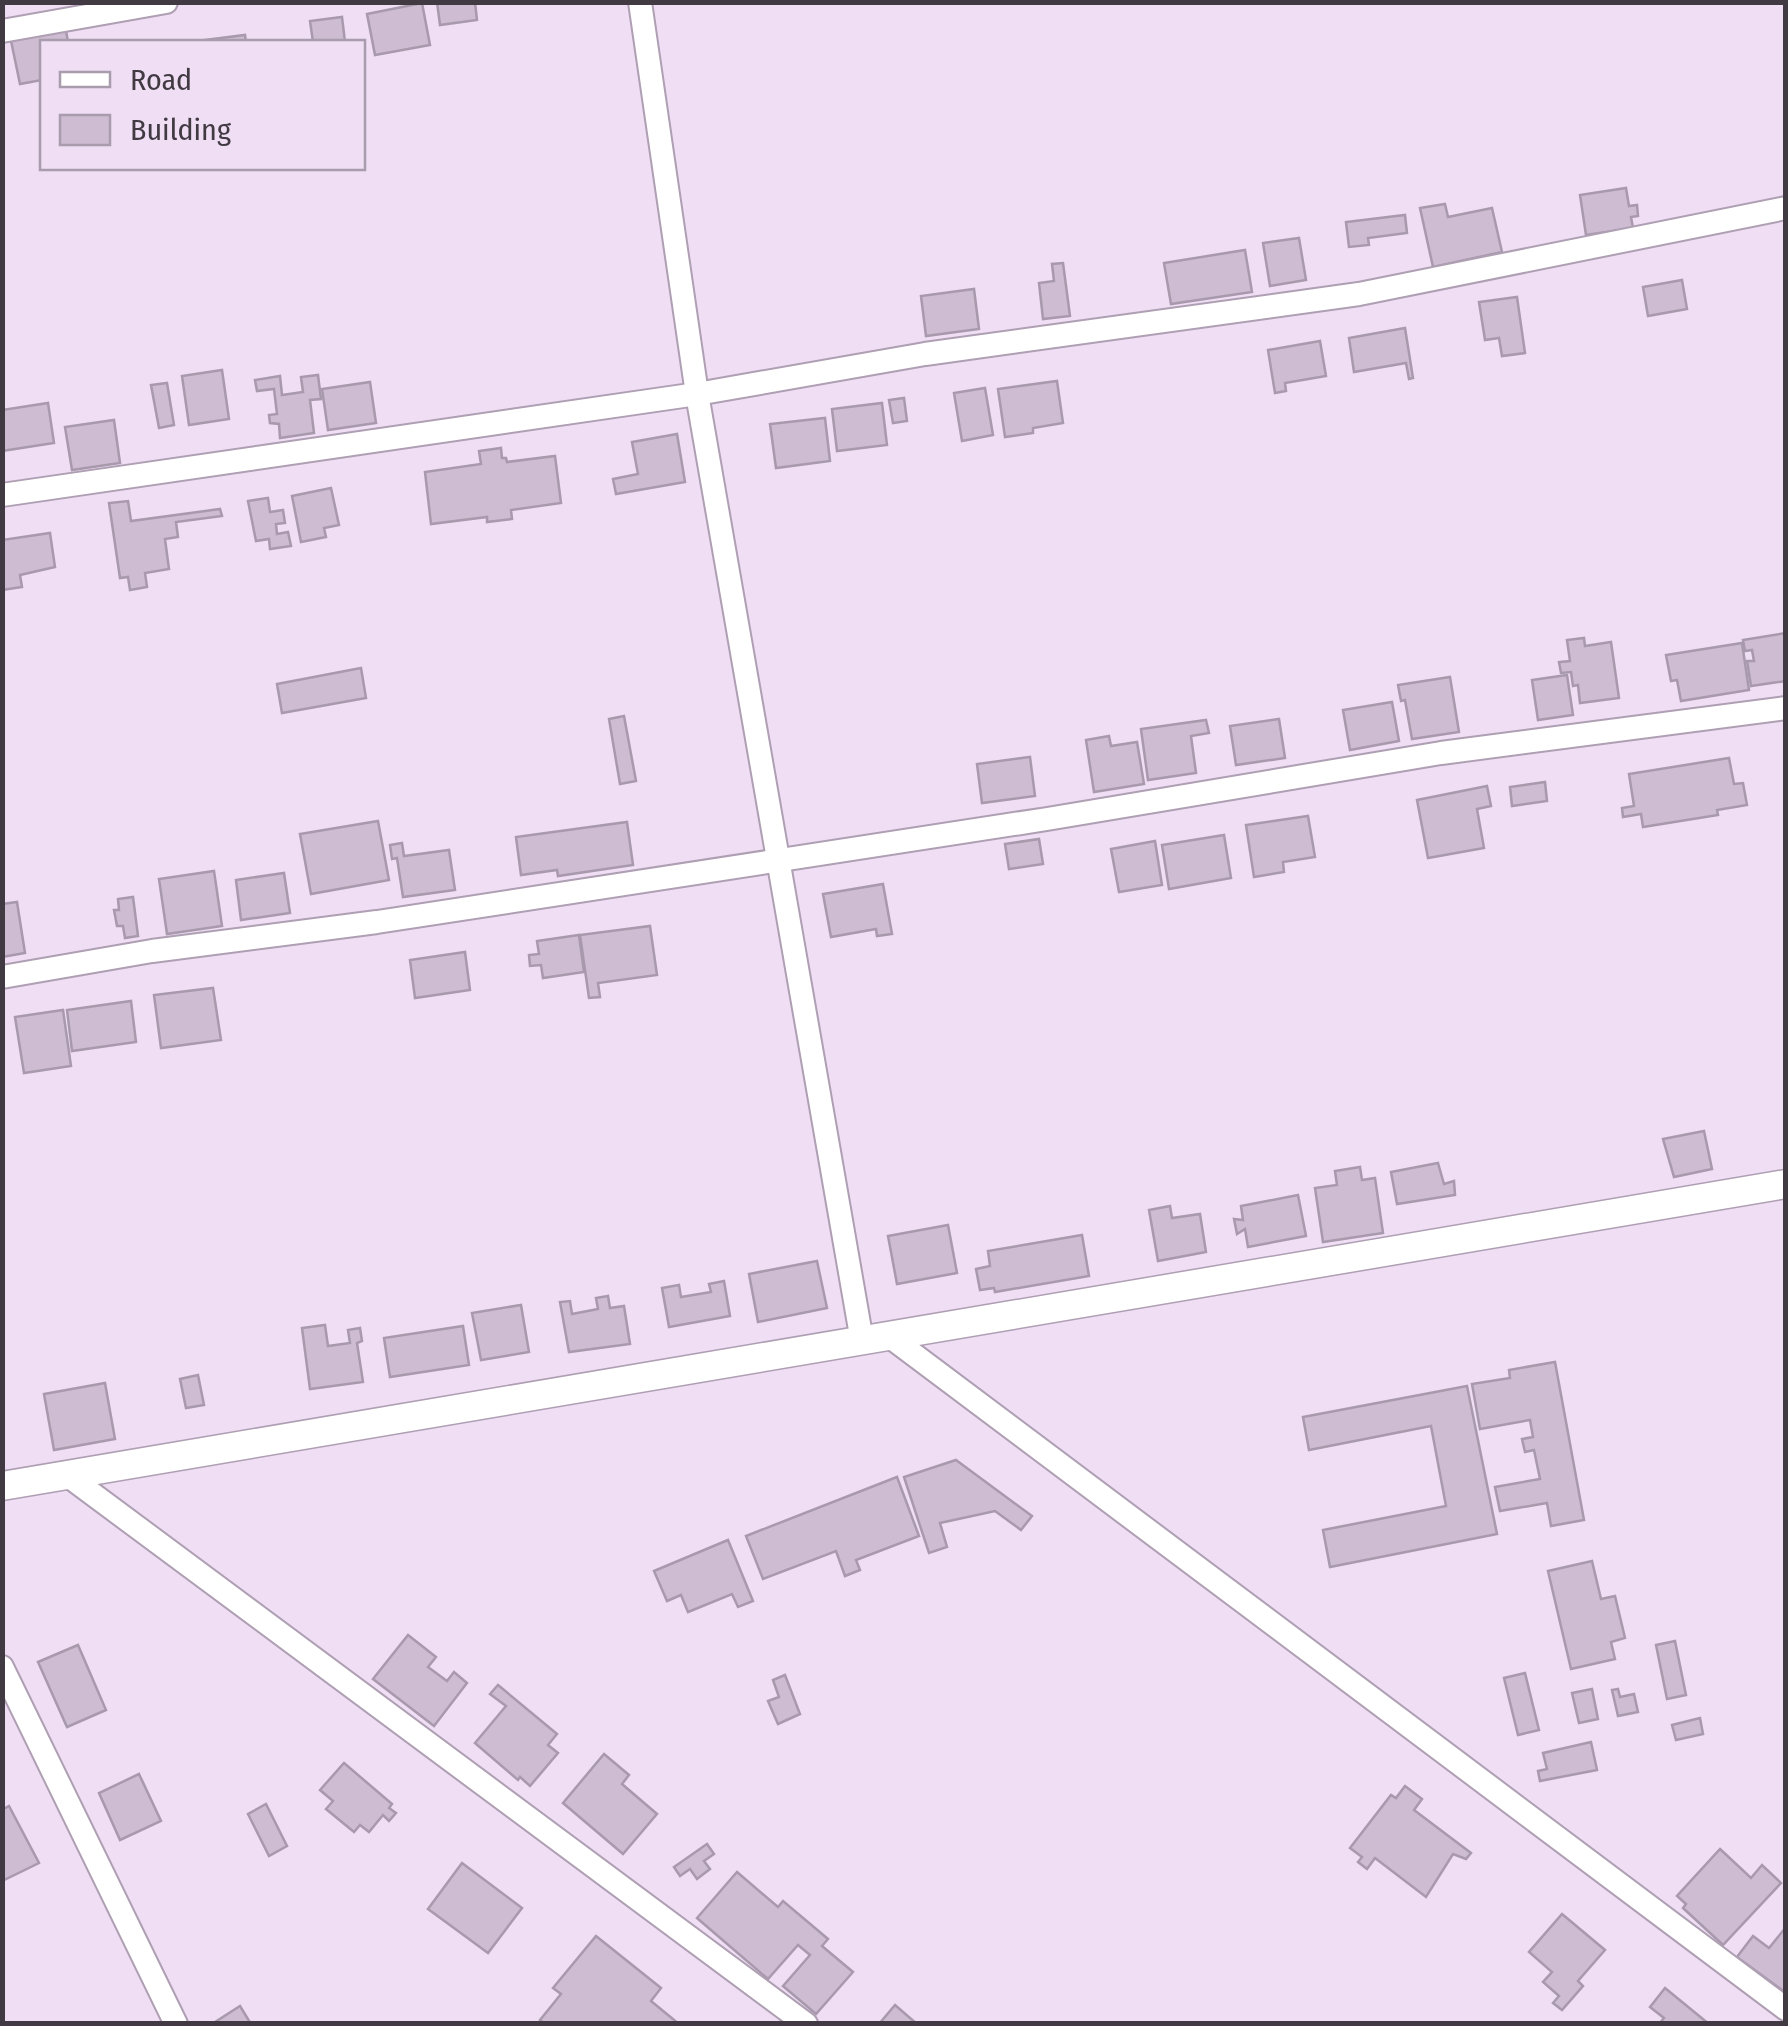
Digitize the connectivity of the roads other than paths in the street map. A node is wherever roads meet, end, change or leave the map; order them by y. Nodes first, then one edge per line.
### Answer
1 (166, 2) edge
2 (640, 2) edge
3 (2, 30) edge
4 (1786, 208) edge
5 (697, 394) junction
6 (2, 495) edge
7 (1786, 708) edge
8 (780, 858) junction
9 (2, 977) edge
10 (1786, 1184) edge
11 (876, 1339) junction
12 (67, 1475) junction
13 (2, 1486) edge
14 (2, 1667) edge
15 (1786, 2009) edge
16 (176, 2024) edge
17 (806, 2024) edge

1 - 3 street
2 - 5 street
4 - 5 street
5 - 6 street
5 - 8 street
7 - 8 street
8 - 9 street
8 - 11 street
10 - 11 street
11 - 12 street
11 - 15 street
12 - 13 street
12 - 17 street
14 - 16 street

